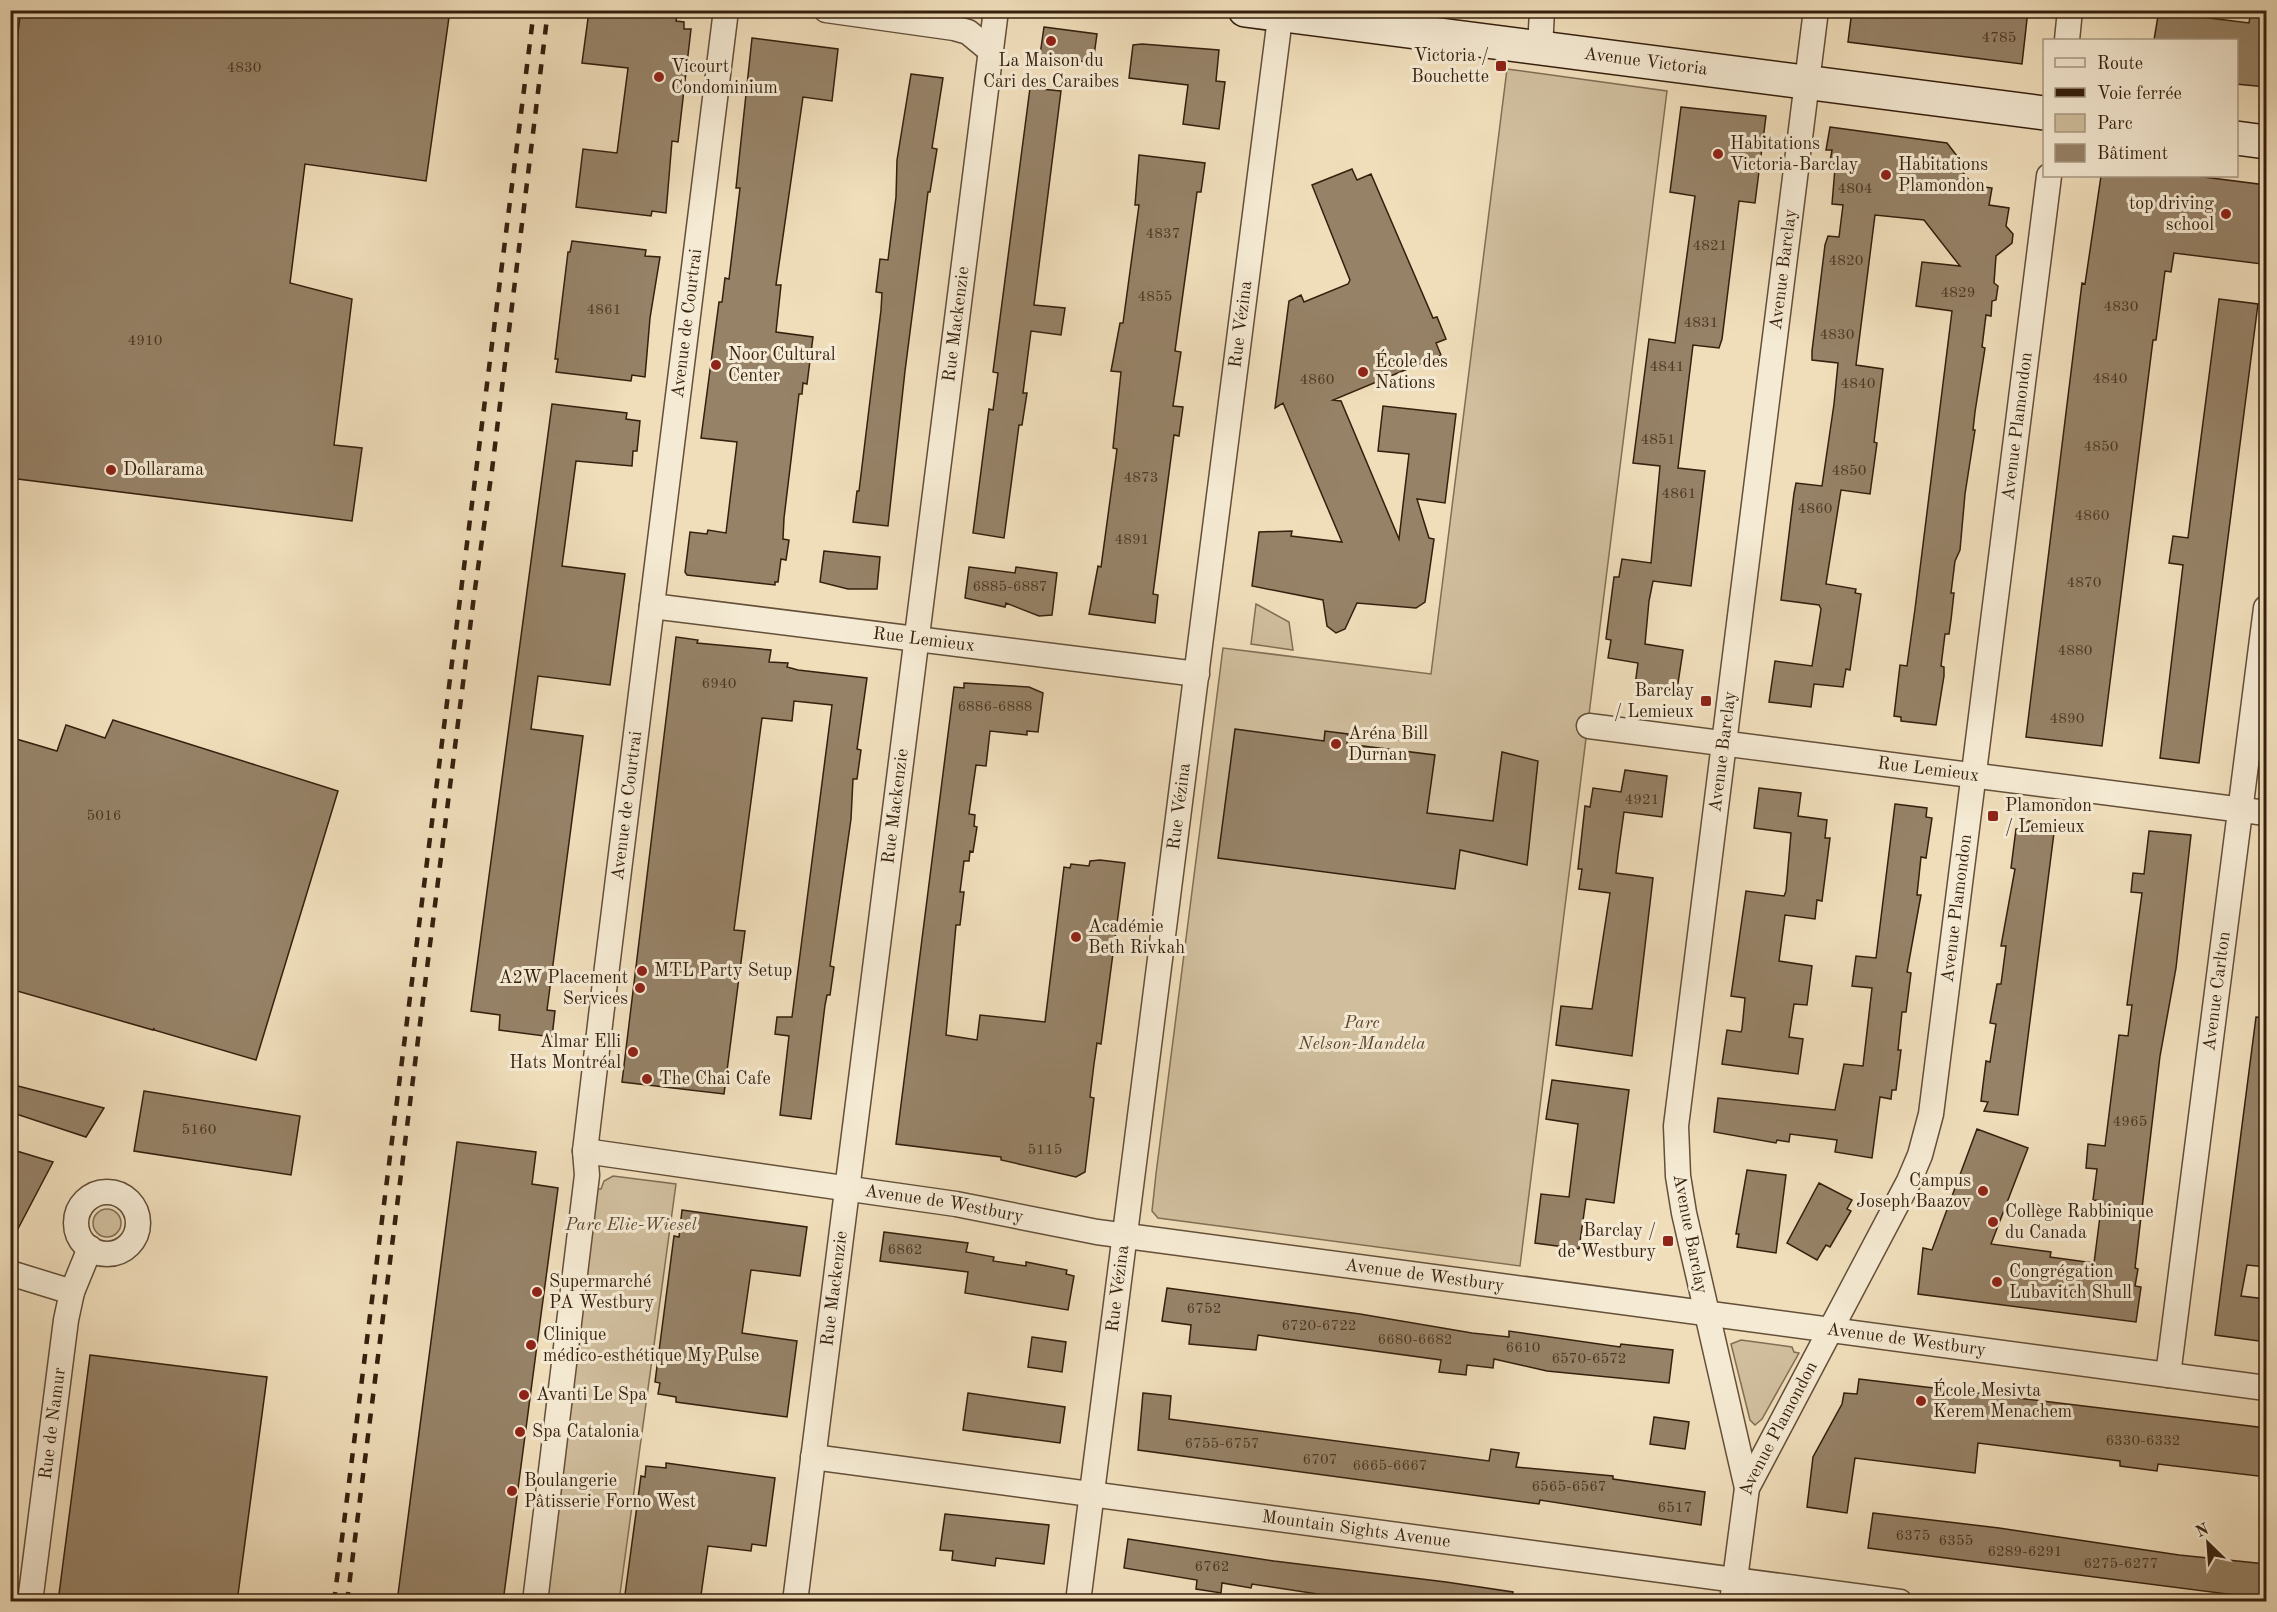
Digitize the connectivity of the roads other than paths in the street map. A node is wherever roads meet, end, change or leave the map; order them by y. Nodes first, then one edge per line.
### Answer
1 (726, 10) edge
2 (826, 10) edge
3 (996, 10) edge
4 (1245, 10) edge
5 (1542, 10) edge
6 (1816, 10) edge
7 (2070, 10) edge
8 (1281, 13) edge
9 (2067, 39) edge
10 (1540, 49) junction
11 (991, 51) junction
12 (1806, 83) junction
13 (2043, 113) edge
14 (2238, 138) edge
15 (2266, 142) edge
16 (2049, 177) edge
17 (652, 606) junction
18 (2266, 608) edge
19 (916, 639) junction
20 (1197, 674) junction
21 (1589, 726) dead end
22 (1723, 744) junction
23 (1974, 776) junction
24 (2241, 810) junction
25 (2266, 813) edge
26 (585, 1151) junction
27 (847, 1187) junction
28 (1125, 1236) junction
29 (90, 1248) dead end
30 (10, 1273) edge
31 (72, 1292) junction
32 (1707, 1313) junction
33 (1829, 1330) junction
34 (2168, 1375) junction
35 (2266, 1388) edge
36 (813, 1457) junction
37 (1747, 1488) junction
38 (1092, 1493) junction
39 (1734, 1591) edge
40 (30, 1602) edge
41 (535, 1602) edge
42 (795, 1602) edge
43 (1078, 1602) edge
44 (1899, 1602) edge

1 - 17 street, Avenue de Courtrai
2 - 11 street
3 - 11 street, Rue Mackenzie
4 - 8 street, Avenue Victoria
5 - 10 street
6 - 12 street, Avenue Barclay
7 - 9 street
8 - 10 street, Avenue Victoria
8 - 20 street, Rue Vézina
10 - 12 street, Avenue Victoria
11 - 19 street, Rue Mackenzie
12 - 13 street, Avenue Victoria
12 - 22 street, Avenue Barclay
14 - 15 street
16 - 23 street, Avenue Plamondon
17 - 19 street, Rue Lemieux
17 - 26 street, Avenue de Courtrai
18 - 24 street, Avenue Carlton
19 - 20 street, Rue Lemieux
19 - 27 street, Rue Mackenzie
20 - 28 street, Rue Vézina
21 - 22 street, Rue Lemieux
22 - 23 street, Rue Lemieux
22 - 32 street, Avenue Barclay
23 - 24 street, Rue Lemieux
23 - 33 street, Avenue Plamondon
24 - 25 street, Rue Lemieux
24 - 34 street, Avenue Carlton
26 - 27 street, Avenue de Westbury
26 - 41 street, Avenue de Courtrai
27 - 28 street, Avenue de Westbury
27 - 36 street, Rue Mackenzie
28 - 32 street, Avenue de Westbury
28 - 38 street, Rue Vézina
29 - 31 street, Rue de Namur
30 - 31 street
31 - 40 street, Rue de Namur
32 - 33 street, Avenue de Westbury
32 - 37 street, Avenue Barclay
33 - 34 street, Avenue de Westbury
33 - 37 street, Avenue Plamondon
34 - 35 street, Avenue de Westbury
36 - 38 street, Mountain Sights Avenue
36 - 42 street, Rue Mackenzie
37 - 39 street, Avenue Plamondon
38 - 39 street, Mountain Sights Avenue
38 - 43 street, Rue Vézina
39 - 44 street, Mountain Sights Avenue

